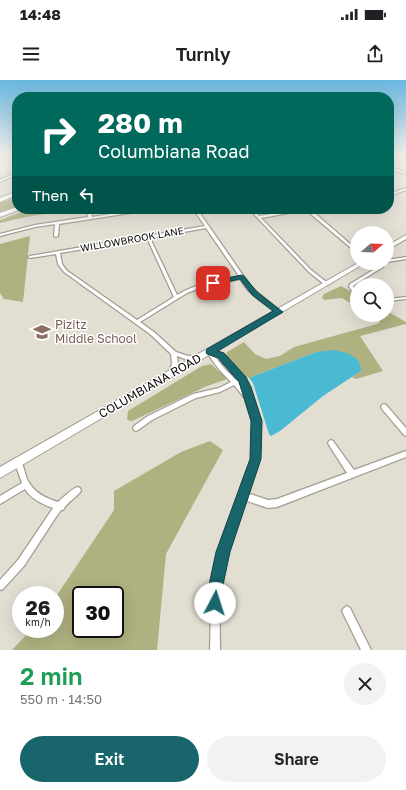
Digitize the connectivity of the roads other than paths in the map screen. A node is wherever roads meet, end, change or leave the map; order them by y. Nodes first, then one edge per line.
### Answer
1 (406, 189) edge
2 (394, 193) edge
3 (12, 195) edge
4 (0, 200) edge
5 (12, 211) edge
6 (89, 214) edge
7 (114, 214) edge
8 (198, 214) edge
9 (256, 214) edge
10 (277, 214) edge
11 (313, 214) edge
12 (0, 215) edge
13 (259, 217) junction
14 (90, 218) junction
15 (57, 223) junction
16 (207, 227) junction
17 (0, 235) edge
18 (56, 236) dead end
19 (148, 237) junction
20 (406, 237) edge
21 (394, 244) edge
22 (350, 246) edge
23 (58, 252) junction
24 (30, 257) dead end
25 (406, 258) edge
26 (394, 260) edge
27 (350, 270) edge
28 (376, 270) edge
29 (242, 277) junction
30 (362, 278) edge
31 (327, 284) junction
32 (176, 297) junction
33 (406, 298) edge
34 (394, 299) edge
35 (279, 312) junction
36 (137, 322) junction
37 (210, 352) junction
38 (174, 353) junction
39 (200, 357) junction
40 (171, 374) junction
41 (242, 379) junction
42 (236, 382) junction
43 (250, 400) junction
44 (384, 407) dead end
45 (136, 428) dead end
46 (406, 433) edge
47 (331, 442) dead end
48 (406, 454) edge
49 (18, 463) junction
50 (0, 473) edge
51 (352, 474) junction
52 (26, 484) junction
53 (77, 490) dead end
54 (242, 495) junction
55 (0, 500) edge
56 (60, 507) junction
57 (0, 586) edge
58 (347, 611) dead end
59 (215, 650) edge
60 (366, 650) edge

1 - 2 street
3 - 4 highway
5 - 12 highway
6 - 14 street
7 - 14 street
8 - 16 street
9 - 13 street
10 - 13 street
11 - 22 street
13 - 31 street
14 - 15 street
15 - 17 street
15 - 18 street
16 - 19 street, WILLOWBROOK LANE
16 - 29 street
19 - 23 street, WILLOWBROOK LANE
19 - 32 street
20 - 21 main road
23 - 24 street, WILLOWBROOK LANE
23 - 36 street
25 - 26 street
27 - 31 main road, COLUMBIANA ROAD
28 - 30 street
29 - 32 street
29 - 35 street
31 - 35 main road, COLUMBIANA ROAD
32 - 36 street
33 - 34 street
35 - 37 main road, COLUMBIANA ROAD
36 - 38 street
37 - 39 main road, COLUMBIANA ROAD
37 - 41 street
37 - 42 street
38 - 39 street
38 - 40 street
39 - 40 main road, COLUMBIANA ROAD
40 - 49 main road, COLUMBIANA ROAD
41 - 42 street
41 - 43 street
42 - 43 street
42 - 45 street
43 - 54 street
44 - 46 street
47 - 51 street
48 - 51 street
49 - 50 main road, COLUMBIANA ROAD
49 - 52 street
51 - 54 street
52 - 55 street
52 - 56 street
53 - 56 street
54 - 59 street
56 - 57 street
58 - 60 street

